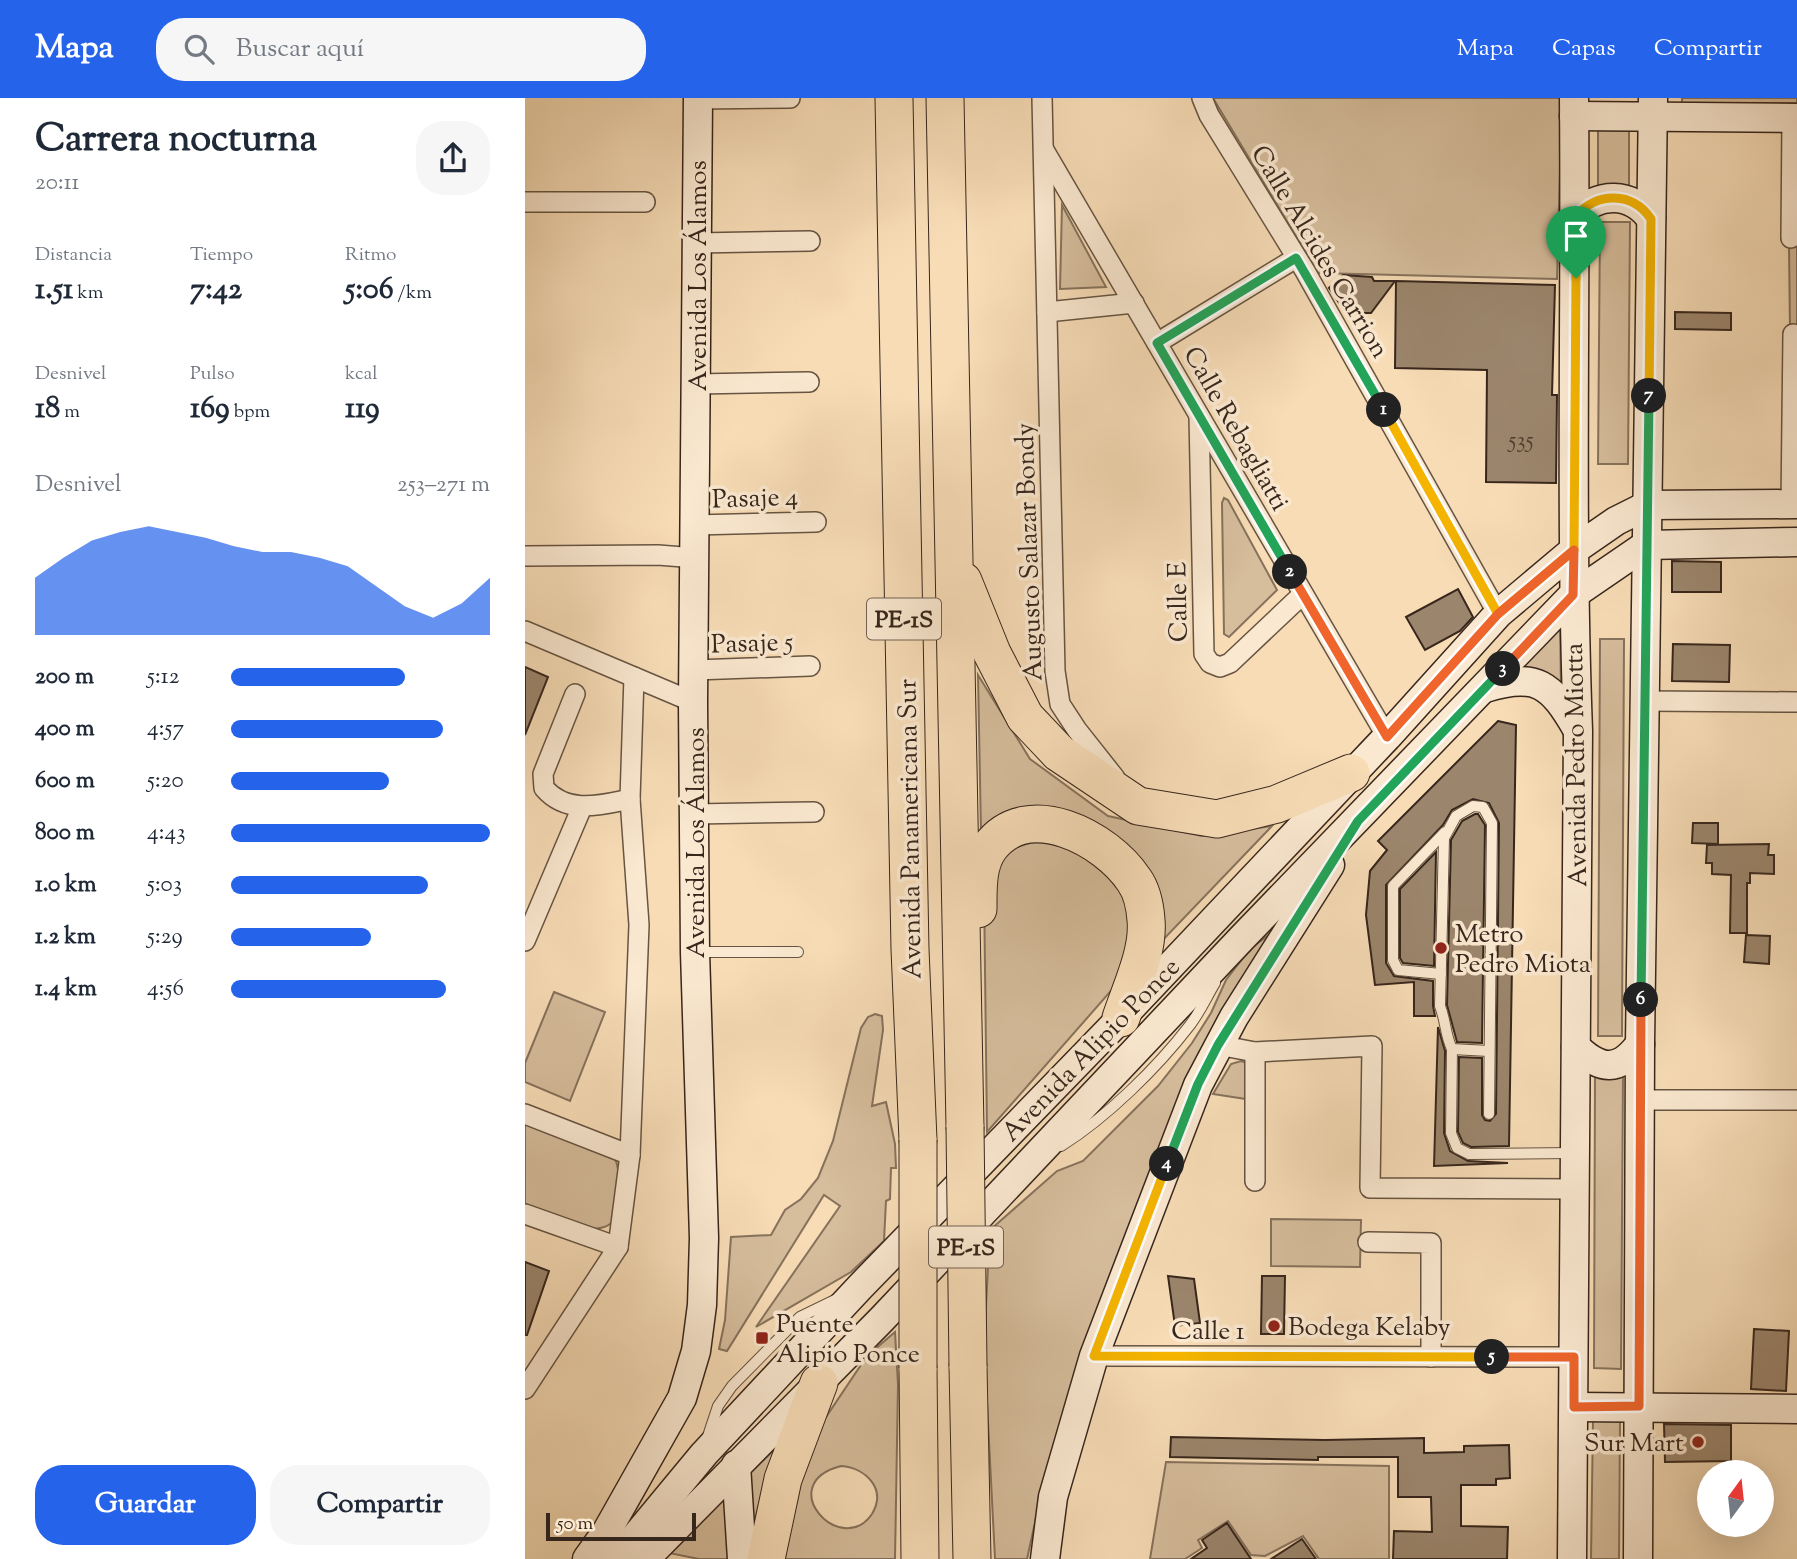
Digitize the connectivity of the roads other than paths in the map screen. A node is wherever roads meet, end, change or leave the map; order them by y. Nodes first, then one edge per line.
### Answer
1 (790, 98) edge
2 (894, 98) edge
3 (945, 98) edge
4 (1042, 98) edge
5 (1202, 98) edge
6 (698, 99) edge
7 (1574, 107) edge
8 (1653, 107) edge
9 (1795, 118) edge
10 (1042, 146) junction
11 (525, 202) edge
12 (645, 202) dead end
13 (1576, 216) junction
14 (1651, 219) junction
15 (1791, 239) dead end
16 (810, 241) dead end
17 (697, 243) junction
18 (1296, 258) junction
19 (1134, 303) junction
20 (1047, 312) junction
21 (1793, 334) dead end
22 (1157, 343) junction
23 (809, 382) dead end
24 (696, 384) junction
25 (1199, 415) junction
26 (1794, 504) edge
27 (1648, 505) junction
28 (816, 522) dead end
29 (695, 525) junction
30 (1797, 542) edge
31 (1646, 545) junction
32 (1574, 550) junction
33 (525, 556) edge
34 (696, 558) junction
35 (955, 560) junction
36 (1303, 594) junction
37 (1573, 595) junction
38 (1498, 614) junction
39 (525, 631) edge
40 (810, 666) dead end
41 (695, 670) junction
42 (634, 677) junction
43 (1485, 688) junction
44 (575, 694) dead end
45 (1645, 701) junction
46 (693, 702) junction
47 (1797, 702) edge
48 (1578, 731) junction
49 (1387, 737) junction
50 (1351, 774) junction
51 (630, 799) junction
52 (1138, 806) junction
53 (582, 807) junction
54 (814, 812) dead end
55 (694, 814) junction
56 (1358, 821) junction
57 (1447, 830) junction
58 (525, 941) edge
59 (695, 952) junction
60 (798, 952) dead end
61 (1441, 974) junction
62 (961, 993) junction
63 (1122, 1018) junction
64 (1640, 1044) junction
65 (1218, 1045) junction
66 (1576, 1047) junction
67 (1452, 1049) junction
68 (1489, 1051) junction
69 (1255, 1052) junction
70 (1642, 1100) junction
71 (1797, 1100) edge
72 (525, 1114) edge
73 (1489, 1114) dead end
74 (1577, 1153) junction
75 (630, 1155) junction
76 (1255, 1181) dead end
77 (1576, 1189) junction
78 (525, 1214) edge
79 (1368, 1242) dead end
80 (618, 1247) junction
81 (1094, 1356) junction
82 (1431, 1357) junction
83 (1574, 1357) junction
84 (819, 1382) junction
85 (525, 1389) edge
86 (1639, 1406) junction
87 (1574, 1407) junction
88 (1797, 1409) edge
89 (736, 1465) junction
90 (972, 1558) edge
91 (587, 1559) edge
92 (617, 1559) edge
93 (645, 1559) edge
94 (742, 1559) edge
95 (766, 1559) edge
96 (920, 1559) edge
97 (1045, 1559) edge
98 (1572, 1559) edge
99 (1638, 1559) edge

1 - 6 street
2 - 96 highway, Avenida Panamericana Sur / PE-1S, bridge
3 - 35 highway, Avenida Panamericana Sur / PE-1S
4 - 10 street, Augusto Salazar Bondy
5 - 18 street, Calle Alcides Carrion
6 - 17 main road, Avenida Los Álamos
7 - 8 main road
7 - 13 main road, Avenida Pedro Miotta
8 - 9 main road
8 - 14 main road
9 - 15 street
10 - 19 street, Calle Rebagliatti
10 - 20 street, Augusto Salazar Bondy
11 - 12 street
13 - 14 main road
13 - 32 main road, Avenida Pedro Miotta
14 - 27 main road
16 - 17 street
17 - 24 main road, Avenida Los Álamos
18 - 22 street
18 - 38 street, Calle Alcides Carrion
19 - 20 street
19 - 22 street, Calle Rebagliatti
20 - 52 street, Augusto Salazar Bondy
21 - 26 street
22 - 25 street, Calle Rebagliatti
23 - 24 street
24 - 29 main road, Avenida Los Álamos
25 - 36 street, Calle Rebagliatti
25 - 36 street, Calle E
26 - 27 main road
27 - 31 main road
27 - 32 main road, Avenida Alipio Ponce
28 - 29 street, Pasaje 4
29 - 34 main road, Avenida Los Álamos
30 - 31 main road
31 - 37 main road, Avenida Alipio Ponce
31 - 45 main road
32 - 37 main road, Avenida Pedro Miotta
32 - 38 main road, Avenida Alipio Ponce
33 - 34 street
34 - 41 main road, Avenida Los Álamos
35 - 52 highway
35 - 62 highway, Avenida Panamericana Sur / PE-1S
36 - 49 street, Calle Rebagliatti
37 - 43 main road, Avenida Alipio Ponce
37 - 48 main road, Avenida Pedro Miotta
38 - 49 main road, Avenida Alipio Ponce
39 - 42 street
40 - 41 street, Pasaje 5
41 - 46 main road, Avenida Los Álamos
42 - 46 street
42 - 51 street
43 - 48 main road
43 - 56 main road, Avenida Alipio Ponce
44 - 53 street
45 - 47 street
45 - 64 main road
46 - 55 main road, Avenida Los Álamos
48 - 66 main road, Avenida Pedro Miotta
49 - 50 main road, Avenida Alipio Ponce
50 - 52 highway
50 - 63 main road, Avenida Alipio Ponce
51 - 53 street
51 - 75 street
53 - 58 street
54 - 55 street
55 - 59 main road, Avenida Los Álamos
56 - 65 main road
56 - 84 main road, Avenida Alipio Ponce
57 - 61 lane
57 - 61 lane
57 - 68 lane
59 - 60 lane
59 - 91 main road, Avenida Los Álamos
61 - 67 lane
62 - 63 highway
62 - 90 highway, Avenida Panamericana Sur / PE-1S, bridge
63 - 92 main road, Avenida Alipio Ponce
64 - 66 main road
64 - 70 main road
65 - 69 street
65 - 81 main road
66 - 74 main road, Avenida Pedro Miotta
67 - 68 lane
67 - 74 lane
68 - 73 lane
69 - 76 street
69 - 77 street
70 - 71 street
70 - 86 main road
72 - 75 street
74 - 77 main road, Avenida Pedro Miotta
75 - 80 street
77 - 83 main road, Avenida Pedro Miotta
78 - 80 street
79 - 82 street
80 - 85 street
81 - 82 street, Calle 1
81 - 97 main road
82 - 83 street, Calle 1
83 - 87 main road, Avenida Pedro Miotta
84 - 89 main road, Avenida Alipio Ponce
84 - 95 highway
86 - 87 main road
86 - 88 main road
86 - 99 main road
87 - 98 main road, Avenida Pedro Miotta
89 - 93 main road, Avenida Alipio Ponce
89 - 94 main road

